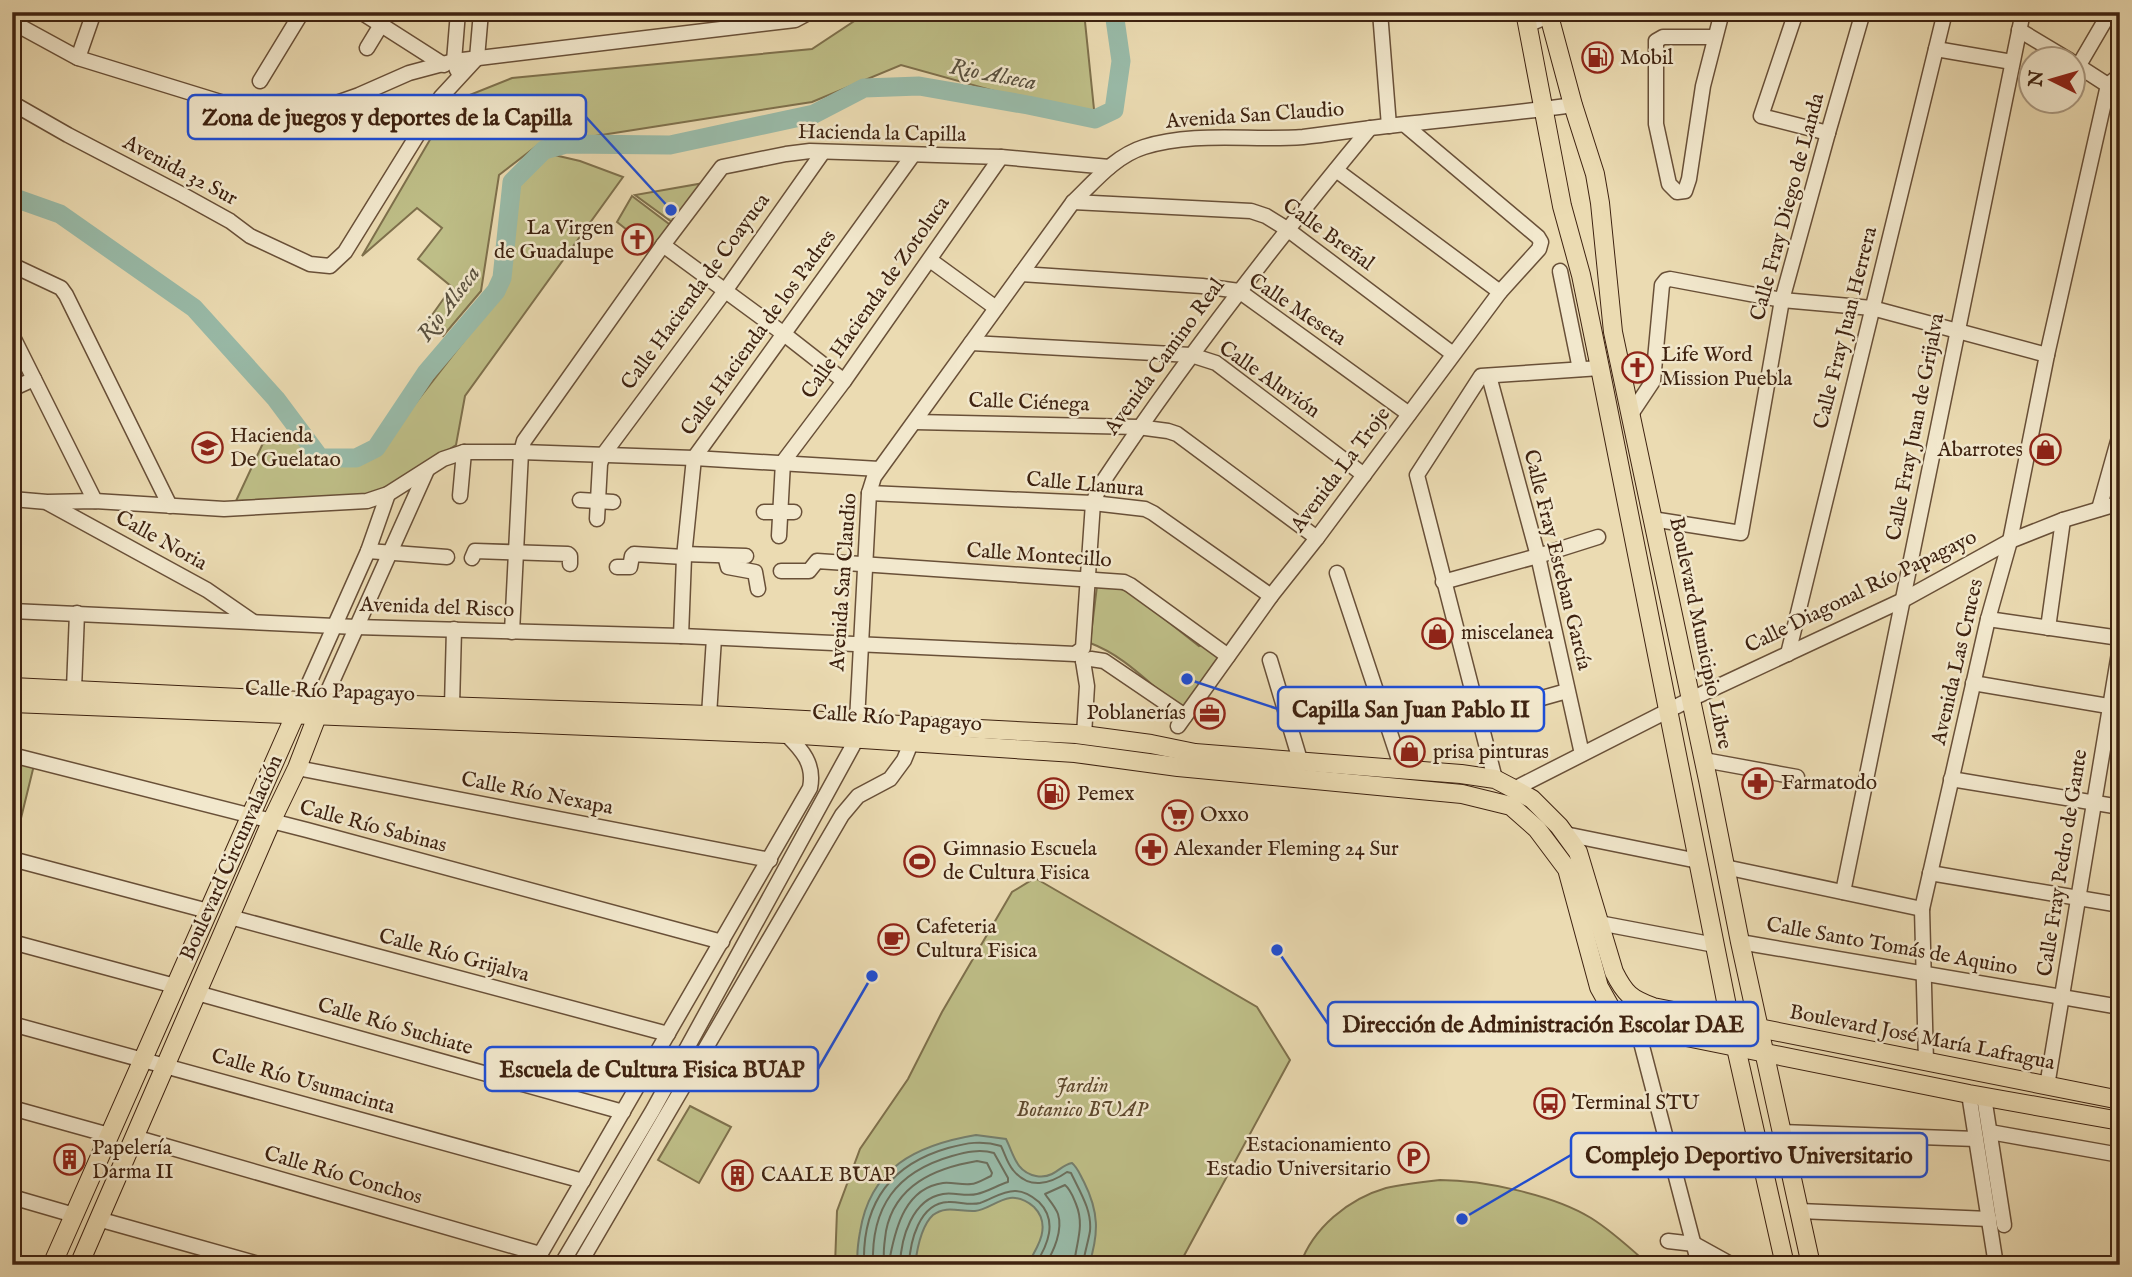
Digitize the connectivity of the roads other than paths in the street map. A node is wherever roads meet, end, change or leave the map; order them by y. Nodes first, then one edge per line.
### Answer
1 (94, 12) edge
2 (302, 12) edge
3 (361, 12) edge
4 (458, 12) edge
5 (481, 12) edge
6 (810, 12) edge
7 (1380, 12) edge
8 (1722, 12) edge
9 (1796, 12) edge
10 (1863, 12) edge
11 (1945, 12) edge
12 (2023, 12) edge
13 (2110, 12) edge
14 (1552, 14) edge
15 (782, 17) edge
16 (745, 18) edge
17 (1526, 19) edge
18 (12, 22) edge
19 (381, 25) junction
20 (2019, 30) junction
21 (1715, 37) junction
22 (2046, 46) edge
23 (2085, 46) edge
24 (367, 48) dead end
25 (1936, 49) junction
26 (78, 58) junction
27 (477, 58) junction
28 (2012, 62) junction
29 (449, 63) junction
30 (2086, 71) edge
31 (2120, 75) edge
32 (458, 77) junction
33 (260, 81) dead end
34 (2114, 89) edge
35 (12, 103) edge
36 (1573, 105) junction
37 (1544, 109) junction
38 (1405, 125) junction
39 (1389, 126) junction
40 (1370, 128) junction
41 (1828, 133) junction
42 (822, 152) junction
43 (912, 155) junction
44 (1001, 157) junction
45 (1109, 167) junction
46 (1336, 170) junction
47 (1073, 202) junction
48 (1287, 229) junction
49 (663, 245) junction
50 (930, 260) junction
51 (12, 265) edge
52 (1560, 271) dead end
53 (1021, 274) junction
54 (725, 291) junction
55 (1239, 291) junction
56 (1500, 292) junction
57 (1782, 300) junction
58 (996, 308) junction
59 (1872, 308) junction
60 (1957, 330) junction
61 (784, 334) junction
62 (12, 335) edge
63 (971, 343) junction
64 (1191, 355) junction
65 (1453, 355) junction
66 (2047, 355) junction
67 (1600, 368) junction
68 (1580, 369) junction
69 (1489, 376) junction
70 (34, 379) junction
71 (844, 381) junction
72 (12, 390) edge
73 (1409, 414) junction
74 (1631, 414) junction
75 (915, 422) junction
76 (1138, 427) junction
77 (2120, 434) edge
78 (464, 452) junction
79 (520, 452) junction
80 (603, 455) junction
81 (694, 458) junction
82 (783, 462) junction
83 (879, 469) junction
84 (427, 470) junction
85 (2115, 470) edge
86 (1363, 475) junction
87 (388, 494) junction
88 (869, 494) junction
89 (460, 496) dead end
90 (12, 499) edge
91 (580, 500) dead end
92 (96, 501) junction
93 (606, 501) junction
94 (47, 502) junction
95 (1093, 503) junction
96 (2120, 503) edge
97 (170, 506) junction
98 (2099, 509) junction
99 (764, 512) dead end
100 (788, 512) junction
101 (597, 519) dead end
102 (1652, 519) junction
103 (2063, 520) junction
104 (779, 537) dead end
105 (1598, 537) dead end
106 (1317, 538) junction
107 (2010, 541) junction
108 (368, 551) junction
109 (517, 552) junction
110 (389, 553) junction
111 (472, 554) dead end
112 (684, 556) junction
113 (725, 556) junction
114 (746, 556) dead end
115 (1538, 556) junction
116 (447, 557) dead end
117 (569, 564) dead end
118 (865, 566) junction
119 (617, 567) dead end
120 (781, 571) dead end
121 (1336, 573) dead end
122 (1087, 579) junction
123 (1443, 582) junction
124 (758, 589) dead end
125 (1271, 596) junction
126 (1903, 600) junction
127 (12, 611) edge
128 (77, 613) junction
129 (1988, 618) junction
130 (253, 621) junction
131 (334, 625) junction
132 (356, 627) junction
133 (2048, 628) junction
134 (454, 629) junction
135 (512, 632) junction
136 (681, 636) junction
137 (714, 638) junction
138 (2120, 638) edge
139 (861, 645) junction
140 (2120, 648) edge
141 (1788, 654) junction
142 (1083, 655) junction
143 (1228, 656) junction
144 (1270, 660) dead end
145 (1973, 683) junction
146 (12, 687) edge
147 (74, 689) junction
148 (1567, 691) junction
149 (1691, 699) junction
150 (12, 703) edge
151 (452, 706) junction
152 (299, 707) junction
153 (2115, 707) edge
154 (321, 708) junction
155 (1668, 710) junction
156 (709, 715) junction
157 (1478, 716) junction
158 (856, 731) junction
159 (786, 734) junction
160 (1080, 734) junction
161 (911, 743) junction
162 (1582, 754) junction
163 (12, 755) edge
164 (1300, 760) junction
165 (1704, 760) junction
166 (297, 768) junction
167 (1402, 769) junction
168 (1797, 777) dead end
169 (1495, 779) junction
170 (1951, 779) junction
171 (1514, 789) junction
172 (2094, 803) junction
173 (2120, 807) edge
174 (251, 816) junction
175 (271, 822) junction
176 (1565, 834) junction
177 (12, 859) edge
178 (770, 860) junction
179 (1698, 861) junction
180 (1725, 867) junction
181 (785, 871) junction
182 (1930, 873) junction
183 (1843, 892) junction
184 (2078, 898) junction
185 (2120, 905) edge
186 (788, 907) junction
187 (1922, 909) junction
188 (208, 911) junction
189 (230, 917) junction
190 (735, 920) junction
191 (1600, 923) junction
192 (12, 942) edge
193 (722, 942) junction
194 (743, 942) junction
195 (1740, 942) junction
196 (1715, 945) junction
197 (1925, 974) junction
198 (175, 986) junction
199 (197, 993) junction
200 (2062, 997) junction
201 (1634, 1000) joint
202 (2120, 1007) edge
203 (1730, 1021) junction
204 (12, 1024) edge
205 (1637, 1027) junction
206 (1759, 1028) junction
207 (668, 1034) junction
208 (1735, 1047) junction
209 (1764, 1053) junction
210 (143, 1059) junction
211 (1926, 1062) junction
212 (165, 1065) junction
213 (2047, 1086) junction
214 (1977, 1096) junction
215 (2120, 1100) edge
216 (12, 1108) edge
217 (623, 1112) junction
218 (2120, 1121) edge
219 (1782, 1132) junction
220 (110, 1135) junction
221 (1983, 1136) junction
222 (134, 1137) junction
223 (2120, 1155) edge
224 (583, 1181) junction
225 (12, 1197) edge
226 (1799, 1211) junction
227 (74, 1214) junction
228 (99, 1219) junction
229 (1989, 1219) junction
230 (2004, 1225) dead end
231 (1668, 1241) dead end
232 (1694, 1244) junction
233 (537, 1259) edge
234 (52, 1265) edge
235 (79, 1265) edge
236 (262, 1265) edge
237 (561, 1265) edge
238 (579, 1265) edge
239 (1699, 1265) edge
240 (1732, 1265) edge
241 (1785, 1265) edge
242 (1811, 1265) edge
243 (1996, 1265) edge

1 - 26 street
2 - 33 street
3 - 19 street
4 - 29 street
5 - 27 street
6 - 15 street
7 - 39 street
8 - 21 street
9 - 41 street
10 - 41 street, Calle Fray Diego de Landa
11 - 25 street, Calle Fray Juan Herrera
12 - 20 street, Calle Fray Juan de Grijalva
13 - 23 street
14 - 17 street
14 - 36 main road, Boulevard Municipio Libre
15 - 16 street
16 - 27 street
17 - 37 main road
18 - 26 street
19 - 24 street
19 - 29 street
20 - 22 street
20 - 28 street, Calle Fray Juan de Grijalva
21 - 21 street
25 - 28 street
25 - 59 street, Calle Fray Juan Herrera
26 - 29 street
27 - 29 street
27 - 32 street
28 - 60 street, Calle Fray Juan de Grijalva
29 - 32 street
30 - 34 street
31 - 34 street
32 - 35 street, Avenida 32 Sur
34 - 66 street, Avenida Las Cruces
36 - 37 street, Avenida San Claudio
36 - 74 main road, Boulevard Municipio Libre
37 - 38 street, Avenida San Claudio
37 - 67 main road
38 - 39 street, Avenida San Claudio
38 - 56 street, Avenida La Troje
39 - 40 street, Avenida San Claudio
40 - 45 street, Avenida San Claudio
40 - 46 street, Avenida Camino Real
41 - 57 street, Calle Fray Diego de Landa
42 - 43 street, Hacienda la Capilla
42 - 49 street, Hacienda la Capilla
42 - 54 street, Calle Hacienda de Coayuca
43 - 44 street, Hacienda la Capilla
43 - 61 street, Calle Hacienda de los Padres
44 - 45 street, Hacienda la Capilla
44 - 50 street, Calle Hacienda de Zotoluca
45 - 47 street, Avenida San Claudio
46 - 48 street, Avenida Camino Real
46 - 56 street
47 - 48 street, Calle Breñal
47 - 53 street, Avenida San Claudio
48 - 55 street, Avenida Camino Real
48 - 65 street, Calle Breñal
49 - 54 street
49 - 79 street, Hacienda la Capilla
50 - 58 street
50 - 71 street, Calle Hacienda de Zotoluca
51 - 97 street
52 - 68 street
53 - 55 street, Calle Meseta
53 - 58 street, Avenida San Claudio
54 - 61 street
54 - 80 street, Calle Hacienda de Coayuca
55 - 64 street, Avenida Camino Real
55 - 73 street, Calle Meseta
56 - 65 street, Avenida La Troje
57 - 59 street
57 - 74 street
57 - 102 street, Calle Fray Diego de Landa
58 - 63 street, Avenida San Claudio
59 - 60 street
59 - 141 street, Calle Fray Juan Herrera
60 - 66 street
60 - 126 street, Calle Fray Juan de Grijalva
61 - 71 street
61 - 81 street, Calle Hacienda de los Padres
62 - 70 street
63 - 64 street, Calle Aluvión
63 - 75 street, Avenida San Claudio
64 - 76 street, Avenida Camino Real
64 - 86 street, Calle Aluvión
65 - 73 street, Avenida La Troje
66 - 107 street, Avenida Las Cruces
67 - 68 street
67 - 155 main road
68 - 69 street
69 - 115 street, Calle Fray Esteban García
69 - 123 street
70 - 72 street
70 - 92 street
71 - 82 street, Calle Hacienda de Zotoluca
73 - 86 street, Avenida La Troje
74 - 102 main road, Boulevard Municipio Libre
75 - 76 street, Calle Ciénega
75 - 83 street, Avenida San Claudio
76 - 95 street, Avenida Camino Real
76 - 106 street, Calle Ciénega
77 - 85 street
78 - 79 street
78 - 84 street
78 - 89 street
79 - 80 street
79 - 109 street, Hacienda la Capilla
80 - 81 street
80 - 93 street
81 - 82 street
81 - 112 street, Calle Hacienda de los Padres
82 - 83 street
82 - 100 street
83 - 88 street, Avenida San Claudio
84 - 87 street
84 - 110 street, Boulevard Circunvalación
85 - 98 street
86 - 106 street, Avenida La Troje
87 - 97 street
87 - 108 street, Boulevard Circunvalación
88 - 95 street, Calle Llanura
88 - 118 street, Avenida San Claudio
90 - 94 street
91 - 93 street
92 - 94 street
92 - 97 street
93 - 101 street
94 - 130 street, Calle Noria
95 - 122 street, Avenida Camino Real
95 - 125 street, Calle Llanura
96 - 98 street, Calle Diagonal Río Papagayo
98 - 103 street, Calle Diagonal Río Papagayo
99 - 100 street
100 - 104 street
102 - 149 main road, Boulevard Municipio Libre
103 - 107 street, Calle Diagonal Río Papagayo
103 - 133 street
105 - 115 street
106 - 125 street, Avenida La Troje
107 - 126 street, Calle Diagonal Río Papagayo
107 - 129 street, Avenida Las Cruces
108 - 110 street
108 - 131 street, Boulevard Circunvalación
109 - 111 street
109 - 117 street
109 - 135 street, Hacienda la Capilla
110 - 116 street
110 - 132 street, Boulevard Circunvalación
112 - 113 street
112 - 119 street
112 - 136 street, Calle Hacienda de los Padres
113 - 114 street
113 - 124 street
115 - 123 street
115 - 148 street, Calle Fray Esteban García
118 - 120 street, Calle Montecillo
118 - 122 street, Calle Montecillo
118 - 139 street, Avenida San Claudio
121 - 167 street
122 - 142 street, Avenida Camino Real
122 - 143 street, Calle Montecillo
123 - 157 street
125 - 143 street, Avenida La Troje
126 - 141 street, Calle Diagonal Río Papagayo
126 - 183 street, Calle Fray Juan de Grijalva
127 - 128 street, Avenida del Risco
128 - 130 street, Avenida del Risco
128 - 147 street
129 - 133 street
129 - 145 street, Avenida Las Cruces
130 - 131 street, Avenida del Risco
131 - 132 street, Avenida del Risco
131 - 152 street, Boulevard Circunvalación
132 - 134 street, Avenida del Risco
132 - 154 street, Boulevard Circunvalación
133 - 138 street
134 - 135 street, Avenida del Risco
134 - 151 street
135 - 136 street, Avenida del Risco
136 - 137 street, Avenida del Risco
137 - 139 street, Avenida del Risco
137 - 156 street
139 - 142 street, Avenida del Risco
139 - 158 street, Avenida San Claudio
140 - 153 street, Calle Fray Pedro de Gante
141 - 149 street, Calle Diagonal Río Papagayo
142 - 143 street, Avenida La Troje
142 - 160 street, Avenida Camino Real
144 - 164 street
145 - 153 street
145 - 170 street, Avenida Las Cruces
146 - 147 main road, Calle Río Papagayo
147 - 152 main road, Calle Río Papagayo
148 - 157 street
148 - 162 street, Calle Fray Esteban García
149 - 155 street, Calle Diagonal Río Papagayo
149 - 165 main road, Boulevard Municipio Libre
150 - 152 main road, Calle Río Papagayo
151 - 154 main road, Calle Río Papagayo
151 - 156 main road, Calle Río Papagayo
152 - 154 main road, Calle Río Papagayo
152 - 174 main road, Boulevard Circunvalación
153 - 172 street, Calle Fray Pedro de Gante
154 - 159 main road, Calle Río Papagayo
154 - 166 main road, Boulevard Circunvalación
155 - 162 street, Calle Diagonal Río Papagayo
155 - 179 main road
156 - 158 main road, Calle Río Papagayo
157 - 169 street
158 - 159 main road, Calle Río Papagayo
158 - 160 main road, Calle Río Papagayo
158 - 161 main road, Calle Río Papagayo
158 - 181 street, Avenida San Claudio
159 - 178 street
160 - 164 main road, Calle Río Papagayo
161 - 186 street
161 - 205 main road, Calle Río Papagayo
162 - 171 street, Calle Diagonal Río Papagayo
163 - 174 street, Calle Río Sabinas
164 - 167 main road, Calle Río Papagayo
165 - 168 street
165 - 180 main road, Boulevard Municipio Libre
166 - 175 main road, Boulevard Circunvalación
166 - 178 street, Calle Río Nexapa
167 - 169 main road, Calle Río Papagayo
169 - 171 main road, Calle Río Papagayo
170 - 172 street
170 - 182 street, Avenida Las Cruces
171 - 176 main road, Calle Río Papagayo
172 - 173 street
172 - 184 street, Calle Fray Pedro de Gante
174 - 175 street, Calle Río Sabinas
174 - 188 main road, Boulevard Circunvalación
175 - 189 main road, Boulevard Circunvalación
175 - 193 street, Calle Río Sabinas
176 - 179 street
176 - 191 main road, Calle Río Papagayo
177 - 188 street
178 - 190 street
179 - 196 main road
180 - 183 street
180 - 195 main road, Boulevard Municipio Libre
181 - 186 street
181 - 194 street, Avenida San Claudio
182 - 184 street
182 - 187 street, Avenida Las Cruces
183 - 187 street
184 - 185 street
184 - 200 street, Calle Fray Pedro de Gante
186 - 238 street
187 - 197 street, Avenida Las Cruces
188 - 198 main road, Boulevard Circunvalación
189 - 199 main road, Boulevard Circunvalación
189 - 207 street, Calle Río Grijalva
190 - 193 street
190 - 194 street
191 - 196 street
191 - 201 main road, Calle Río Papagayo
192 - 198 street
193 - 207 street
194 - 237 street, Avenida San Claudio
195 - 197 street, Calle Santo Tomás de Aquino
195 - 206 main road, Boulevard Municipio Libre
196 - 203 main road
197 - 200 street, Calle Santo Tomás de Aquino
197 - 211 street, Avenida Las Cruces
198 - 210 main road, Boulevard Circunvalación
199 - 212 main road, Boulevard Circunvalación
199 - 217 street, Calle Río Suchiate
200 - 202 street, Calle Santo Tomás de Aquino
200 - 213 street, Calle Fray Pedro de Gante
201 - 203 main road, Boulevard José María Lafragua
203 - 206 main road, Boulevard José María Lafragua
203 - 208 main road
204 - 210 street, Calle Río Usumacinta
205 - 208 main road
205 - 232 street
206 - 209 main road, Boulevard Municipio Libre
206 - 211 main road, Boulevard José María Lafragua
207 - 217 street
208 - 209 main road
208 - 241 main road
209 - 214 main road
209 - 219 main road, Boulevard Municipio Libre
210 - 212 street, Calle Río Usumacinta
210 - 220 main road, Boulevard Circunvalación
211 - 213 main road, Boulevard José María Lafragua
212 - 222 main road, Boulevard Circunvalación
212 - 224 street, Calle Río Usumacinta
213 - 215 main road, Boulevard José María Lafragua
214 - 218 main road
214 - 221 street
216 - 220 street
217 - 224 street
219 - 221 street
219 - 226 main road, Boulevard Municipio Libre
220 - 227 main road, Boulevard Circunvalación
221 - 223 street
221 - 229 street
221 - 230 street
222 - 228 main road, Boulevard Circunvalación
222 - 233 street, Calle Río Conchos
224 - 233 street
225 - 227 street
226 - 229 street
226 - 242 main road, Boulevard Municipio Libre
227 - 234 main road, Boulevard Circunvalación
228 - 235 main road, Boulevard Circunvalación
228 - 236 street
229 - 243 street
231 - 232 street
232 - 239 street
232 - 240 street

